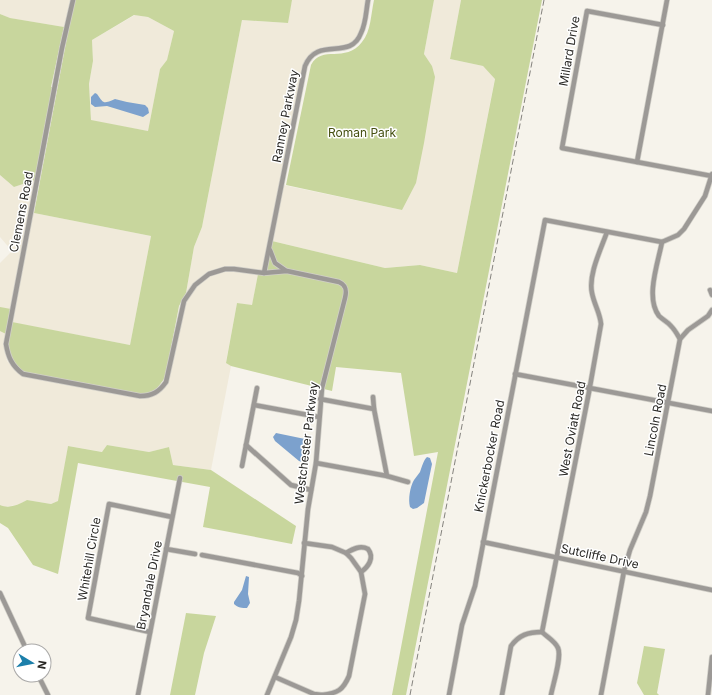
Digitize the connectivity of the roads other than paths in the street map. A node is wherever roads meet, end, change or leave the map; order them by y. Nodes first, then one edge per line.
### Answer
1 (73, 0) edge
2 (368, 0) edge
3 (667, 0) edge
4 (662, 25) junction
5 (636, 162) junction
6 (712, 175) edge
7 (607, 232) junction
8 (662, 242) junction
9 (269, 246) junction
10 (287, 271) junction
11 (264, 273) junction
12 (188, 293) joint
13 (712, 310) edge
14 (680, 339) junction
15 (515, 374) junction
16 (257, 388) dead end
17 (590, 388) junction
18 (373, 397) dead end
19 (320, 399) junction
20 (668, 403) junction
21 (254, 405) junction
22 (374, 409) junction
23 (712, 411) edge
24 (319, 417) junction
25 (246, 445) junction
26 (316, 463) junction
27 (242, 466) dead end
28 (387, 476) junction
29 (180, 478) dead end
30 (408, 482) dead end
31 (312, 490) junction
32 (172, 517) junction
33 (483, 542) junction
34 (304, 543) junction
35 (166, 549) junction
36 (346, 553) junction
37 (195, 554) dead end
38 (202, 555) dead end
39 (557, 557) junction
40 (624, 571) junction
41 (361, 572) junction
42 (302, 576) junction
43 (712, 590) edge
44 (0, 593) edge
45 (150, 632) junction
46 (542, 632) junction
47 (23, 643) edge
48 (712, 657) edge
49 (275, 677) junction
50 (42, 683) edge
51 (48, 695) edge
52 (138, 695) edge
53 (267, 695) edge
54 (323, 695) edge
55 (449, 695) edge
56 (502, 695) edge
57 (551, 695) edge
58 (601, 695) edge
59 (708, 695) edge

1 - 12 street, Clemens Road
2 - 9 street, Ranney Parkway
3 - 4 street
4 - 5 street
4 - 5 street, Millard Drive
5 - 6 street
6 - 8 street
7 - 8 street
7 - 15 street, Knickerbocker Road
7 - 17 street, West Oviatt Road
8 - 14 street
9 - 10 street
9 - 11 street, Ranney Parkway
10 - 11 street, Westchester Parkway
10 - 19 street, Westchester Parkway
11 - 12 street, Westchester Parkway
13 - 14 street
14 - 20 street, Lincoln Road
15 - 17 street
15 - 33 street, Knickerbocker Road
16 - 21 street
17 - 20 street
17 - 39 street, West Oviatt Road
18 - 22 street
19 - 22 street
19 - 24 street, Westchester Parkway
20 - 23 street
20 - 40 street, Lincoln Road
21 - 24 street
21 - 25 street
22 - 28 street
24 - 26 street, Westchester Parkway
25 - 27 street
25 - 31 street
26 - 28 street
26 - 31 street, Westchester Parkway
28 - 30 street
29 - 32 street, Bryandale Drive
31 - 34 street, Westchester Parkway
32 - 35 street, Bryandale Drive
32 - 45 street, Whitehill Circle
33 - 39 street, Sutcliffe Drive
33 - 55 street, Knickerbocker Road
34 - 36 street
34 - 42 street, Westchester Parkway
35 - 37 street
35 - 45 street, Bryandale Drive
36 - 41 street
36 - 41 street
38 - 42 street
39 - 40 street, Sutcliffe Drive
39 - 46 street, West Oviatt Road
40 - 43 street, Sutcliffe Drive
40 - 58 street, Lincoln Road
41 - 54 street
42 - 49 street, Westchester Parkway
44 - 47 street
45 - 52 street, Bryandale Drive
46 - 56 street
46 - 57 street
48 - 59 street
49 - 53 street, Westchester Parkway
49 - 54 street
50 - 51 street

